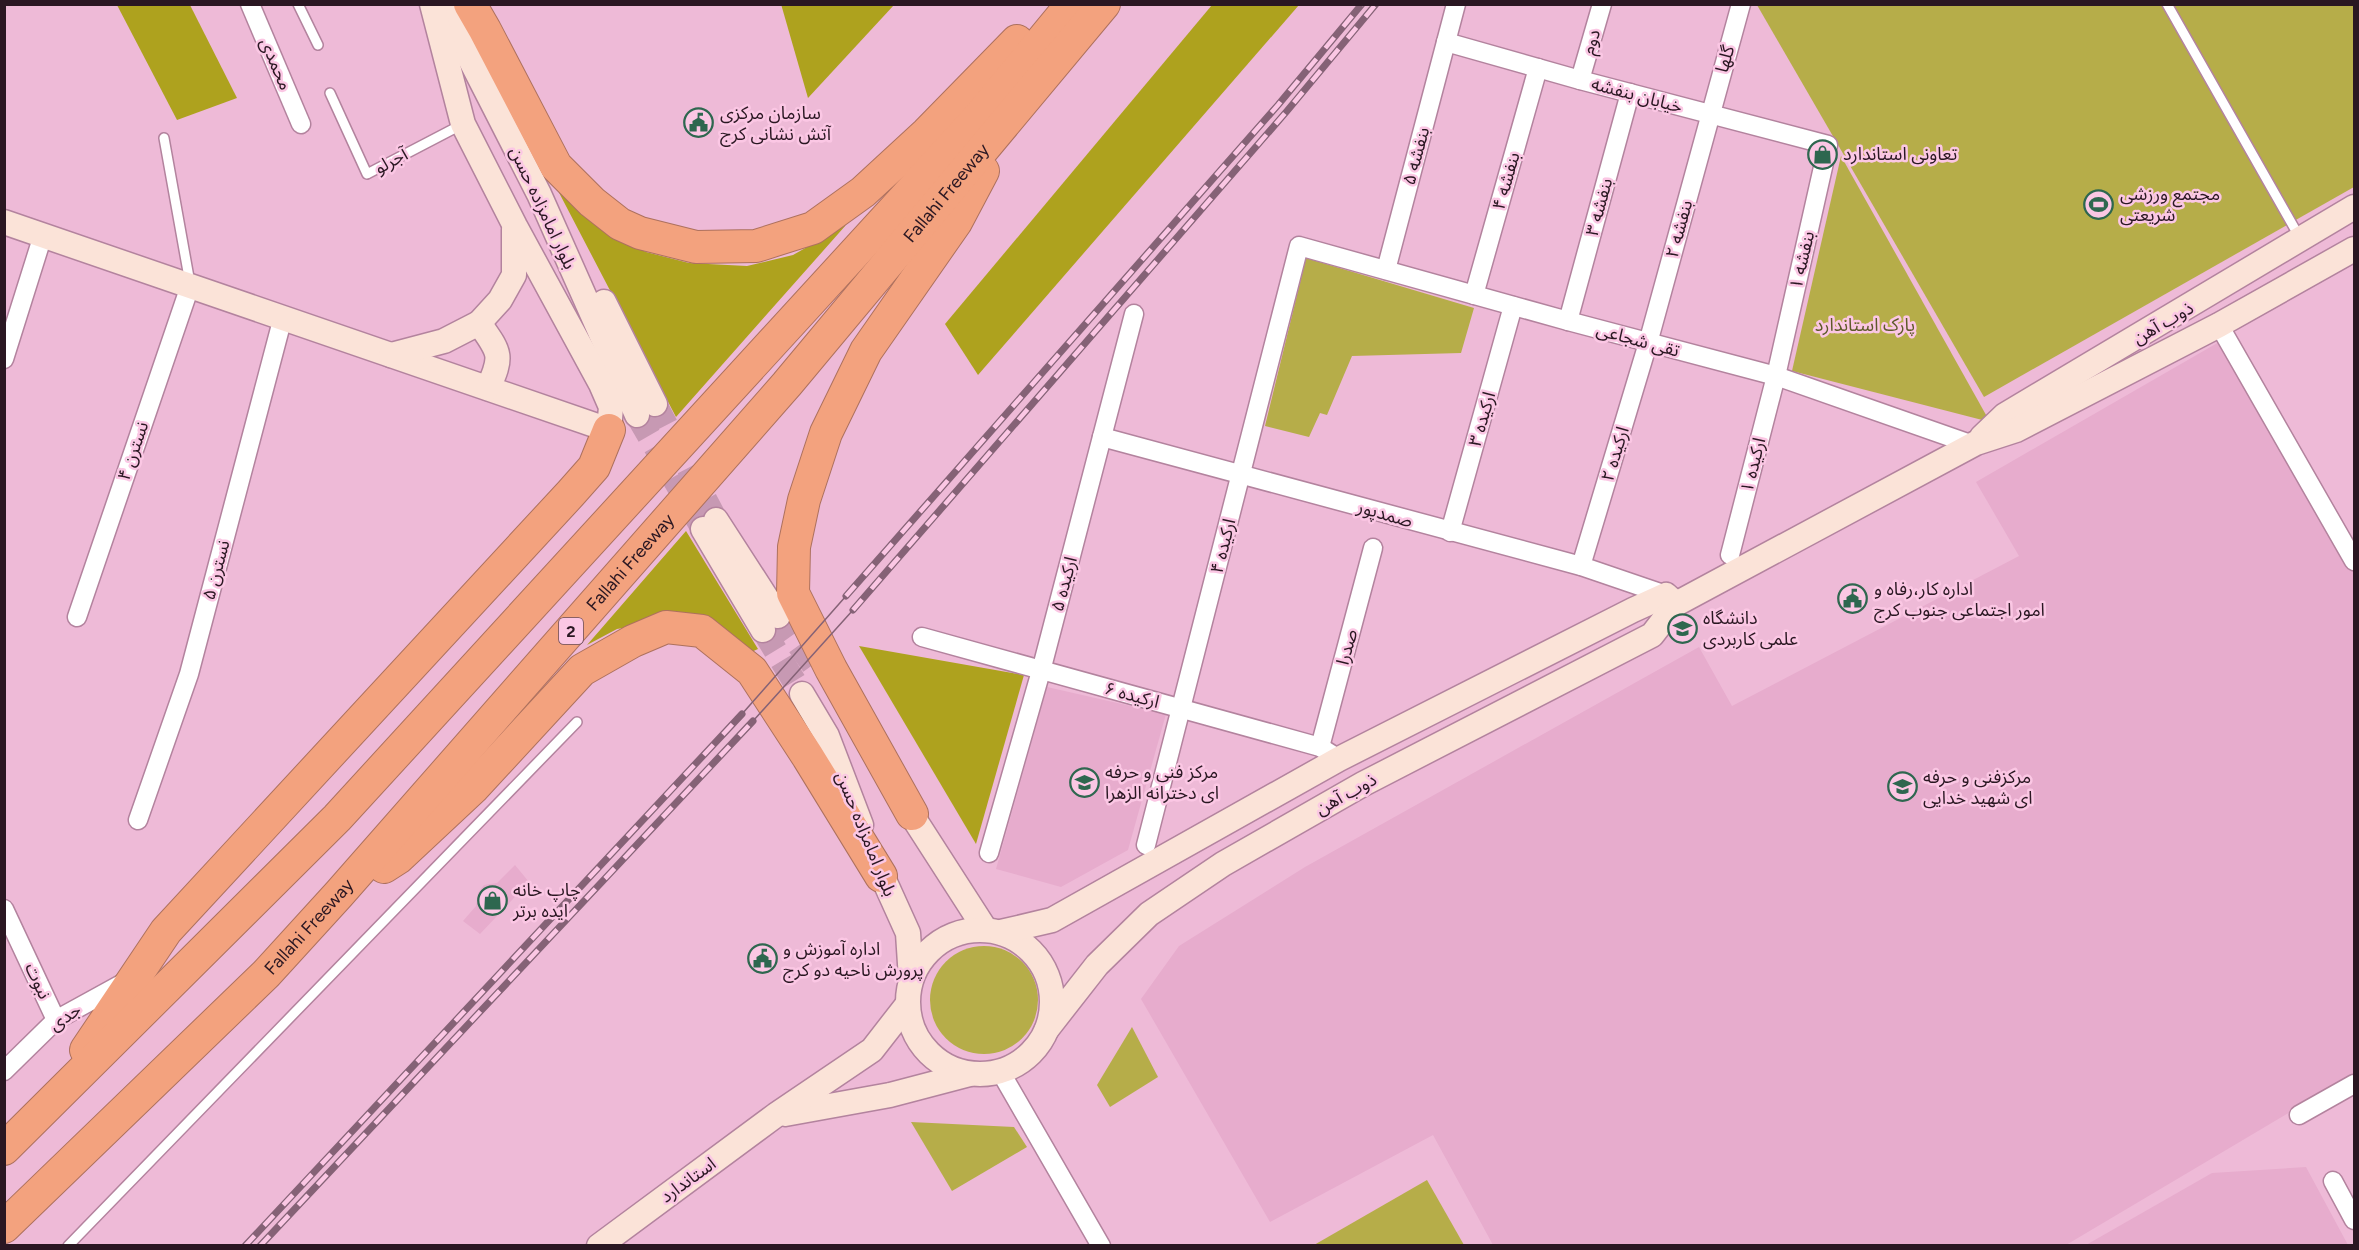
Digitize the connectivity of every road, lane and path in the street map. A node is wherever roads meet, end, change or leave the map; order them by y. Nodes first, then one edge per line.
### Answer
1 (250, 4) edge
2 (298, 4) edge
3 (432, 4) edge
4 (442, 4) edge
5 (460, 4) edge
6 (470, 4) edge
7 (1062, 4) edge
8 (1072, 4) edge
9 (1104, 4) edge
10 (1456, 4) edge
11 (1602, 4) edge
12 (1741, 4) edge
13 (2166, 4) edge
14 (1446, 42) junction
15 (318, 45) dead end
16 (1538, 68) junction
17 (1581, 80) junction
18 (330, 93) dead end
19 (1630, 93) junction
20 (1710, 114) junction
21 (1012, 116) junction
22 (302, 124) dead end
23 (463, 124) junction
24 (164, 138) dead end
25 (1828, 145) joint
26 (2355, 207) edge
27 (4, 222) edge
28 (514, 226) junction
29 (43, 235) junction
30 (2301, 240) junction
31 (1299, 246) joint
32 (2355, 249) edge
33 (1386, 270) junction
34 (190, 285) junction
35 (1474, 295) junction
36 (1513, 306) junction
37 (1134, 314) dead end
38 (283, 317) junction
39 (1568, 321) junction
40 (479, 323) junction
41 (2219, 325) junction
42 (1648, 343) junction
43 (392, 355) junction
44 (4, 358) edge
45 (1776, 376) junction
46 (488, 388) junction
47 (609, 429) junction
48 (1102, 437) junction
49 (1975, 444) junction
50 (1241, 473) junction
51 (710, 525) tunnel mouth
52 (1450, 532) junction
53 (1373, 548) dead end
54 (1730, 555) dead end
55 (2355, 561) edge
56 (1581, 566) junction
57 (1671, 599) junction
58 (76, 617) dead end
59 (770, 623) tunnel mouth
60 (922, 638) dead end
61 (1041, 670) junction
62 (819, 673) tunnel mouth
63 (802, 694) tunnel mouth
64 (1181, 708) junction
65 (577, 722) dead end
66 (1329, 753) junction
67 (1364, 784) junction
68 (912, 814) junction
69 (138, 820) dead end
70 (1146, 845) dead end
71 (989, 853) dead end
72 (881, 876) junction
73 (339, 894) junction
74 (4, 909) edge
75 (993, 931) junction
76 (135, 976) junction
77 (911, 979) junction
78 (907, 1005) junction
79 (56, 1020) junction
80 (1047, 1029) junction
81 (4, 1071) edge
82 (1000, 1071) junction
83 (969, 1074) junction
84 (2355, 1084) edge
85 (46, 1110) junction
86 (776, 1115) junction
87 (2299, 1115) dead end
88 (4, 1149) edge
89 (2333, 1181) dead end
90 (2355, 1220) edge
91 (4, 1227) edge
92 (68, 1245) edge
93 (599, 1245) edge
94 (1101, 1245) edge

1 - 22 street, محمدی
2 - 15 lane
3 - 23 main road
4 - 5 main road, بلوار امامزاده حسن
6 - 7 highway
8 - 85 highway, Fallahi Freeway
9 - 21 highway, Fallahi Freeway / 2
10 - 14 street, بنفشه ۵
11 - 17 street, دوم
12 - 20 street, گلها
13 - 30 lane
14 - 16 street, خیابان بنفشه
14 - 33 street, بنفشه ۵
16 - 17 street, خیابان بنفشه
16 - 35 street, بنفشه ۴
17 - 19 street, خیابان بنفشه
18 - 23 lane, آجرلو
19 - 20 street, خیابان بنفشه
19 - 39 street, بنفشه ۳
20 - 25 street, خیابان بنفشه
20 - 42 street, بنفشه ۲
21 - 68 highway
21 - 73 highway, Fallahi Freeway / 2
23 - 28 main road
24 - 34 lane
25 - 45 street, بنفشه ۱
26 - 30 main road, ذوب آهن
27 - 29 main road
28 - 40 main road
28 - 47 main road
29 - 34 main road
29 - 44 street
30 - 49 main road, ذوب آهن
31 - 33 street, تقی شجاعی
31 - 50 street, ارکیده ۴
32 - 41 main road, ذوب آهن
33 - 35 street, تقی شجاعی
34 - 38 main road
34 - 58 street, نسترن ۴
35 - 36 street, تقی شجاعی
36 - 39 street, تقی شجاعی
36 - 52 street, ارکیده ۳
37 - 48 street, ارکیده ۵
38 - 43 main road
38 - 69 street, نسترن ۵
39 - 42 street, تقی شجاعی
40 - 43 main road
40 - 46 main road
41 - 49 main road, ذوب آهن
41 - 55 street
42 - 45 street, تقی شجاعی
42 - 56 street, ارکیده ۲
43 - 46 main road
45 - 49 street, تقی شجاعی
45 - 54 street, ارکیده ۱
46 - 47 main road
47 - 76 highway
48 - 50 street, صمدپور
48 - 61 street, ارکیده ۵
49 - 57 main road, ذوب آهن
50 - 52 street, صمدپور
50 - 64 street, ارکیده ۴
51 - 59 main road
52 - 56 street, صمدپور
53 - 66 street, صدرا
56 - 57 street, صمدپور
57 - 66 main road, ذوب آهن
57 - 67 main road, ذوب آهن
60 - 61 street, ارکیده ۶
61 - 64 street, ارکیده ۶
61 - 71 street, ارکیده ۵
62 - 68 main road, بلوار امامزاده حسن
63 - 72 main road, بلوار امامزاده حسن
64 - 66 street, ارکیده ۶
64 - 70 street, ارکیده ۴
65 - 92 lane
66 - 67 main road
66 - 75 main road, ذوب آهن
67 - 80 main road, ذوب آهن
68 - 75 main road, بلوار امامزاده حسن
72 - 73 highway
72 - 77 main road, بلوار امامزاده حسن
73 - 91 highway, Fallahi Freeway / 2
74 - 79 street, نبوت
75 - 77 main road
75 - 80 main road
76 - 79 street, جدی
76 - 85 highway
77 - 78 main road
78 - 83 main road
78 - 86 main road, استاندارد
79 - 81 street, جدی
80 - 82 main road
82 - 83 main road
82 - 94 street
83 - 86 main road, استاندارد
84 - 87 street
85 - 88 highway, Fallahi Freeway
86 - 93 main road, استاندارد
89 - 90 street

